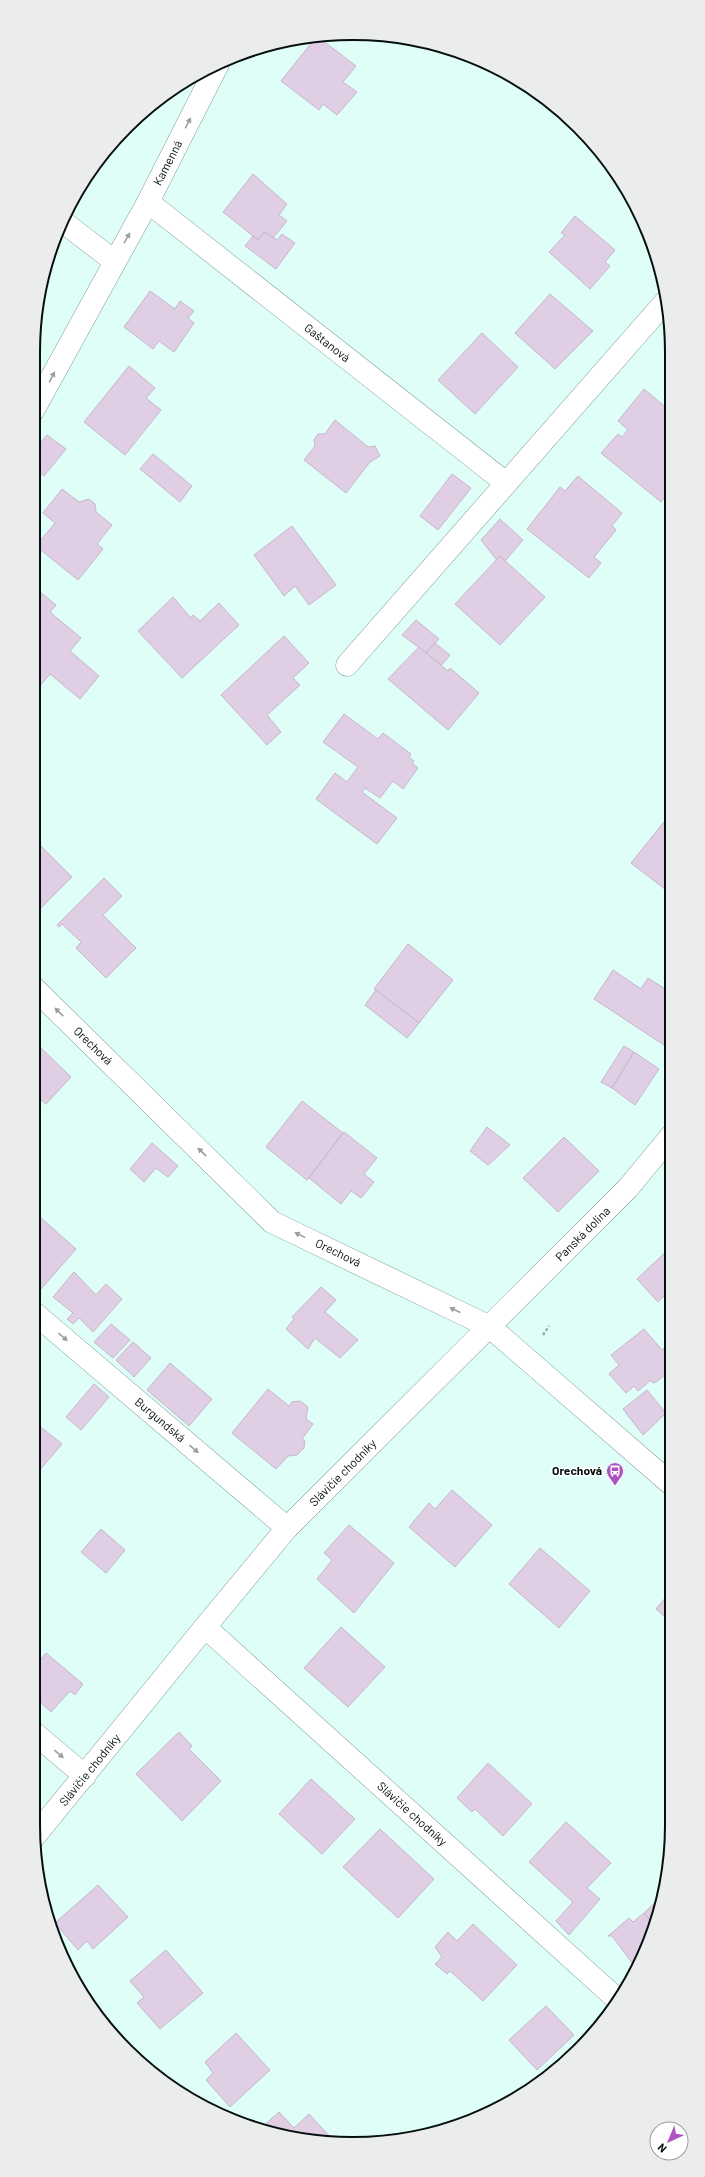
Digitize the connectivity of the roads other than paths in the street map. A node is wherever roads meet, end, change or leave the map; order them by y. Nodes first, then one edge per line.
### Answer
1 (214, 72) edge
2 (148, 202) junction
3 (67, 225) edge
4 (114, 261) junction
5 (661, 306) edge
6 (40, 398) edge
7 (506, 483) junction
8 (347, 665) dead end
9 (40, 993) edge
10 (665, 1143) edge
11 (40, 1318) edge
12 (490, 1327) junction
13 (665, 1479) edge
14 (288, 1528) junction
15 (204, 1626) junction
16 (40, 1738) edge
17 (85, 1776) junction
18 (40, 1830) edge
19 (613, 1996) edge

2 -> 1 street, Kamenná
4 -> 2 street, Kamenná
2 - 7 street, Gaštanová
3 - 4 street
6 -> 4 street, Kamenná
5 - 7 street
7 - 8 street
12 -> 9 street, Orechová
10 - 12 street, Panská dolina
11 -> 14 street, Burgundská
12 - 13 street, Orechová
12 - 14 street, Slávičie chodníky
14 - 15 street, Slávičie chodníky
15 - 17 street, Slávičie chodníky
15 - 19 street, Slávičie chodníky
16 -> 17 street
17 - 18 street, Slávičie chodníky

